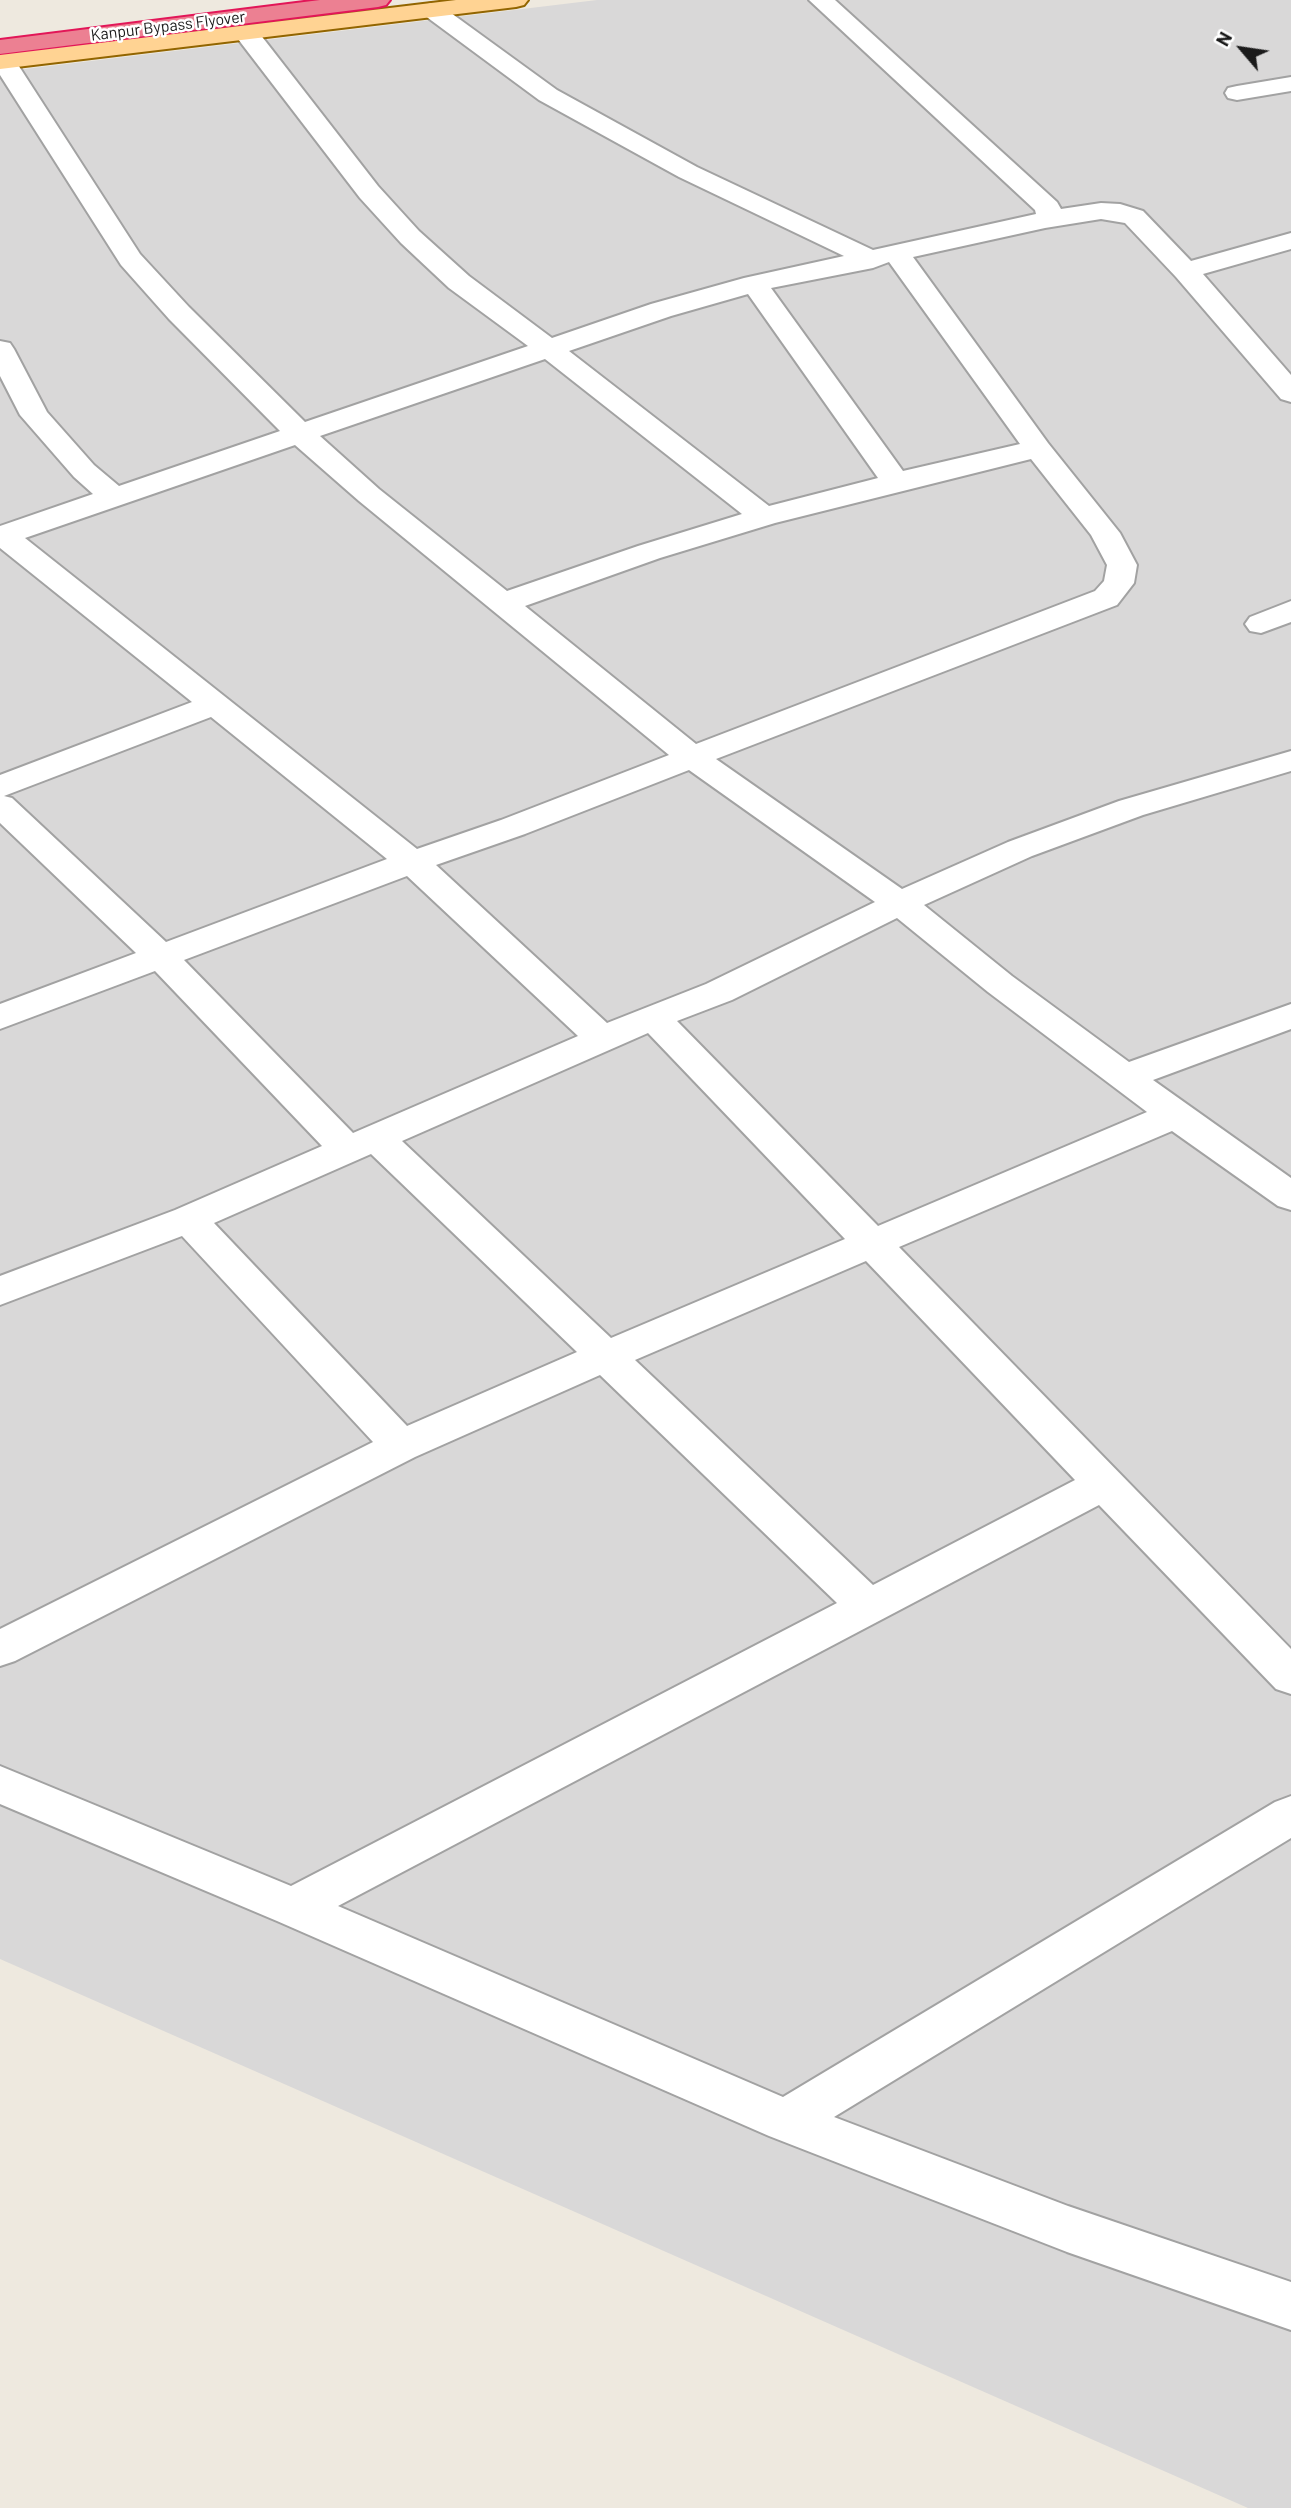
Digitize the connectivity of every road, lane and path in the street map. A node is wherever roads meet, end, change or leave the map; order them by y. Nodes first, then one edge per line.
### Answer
1 (207, 0) edge
2 (379, 0) edge
3 (516, 0) edge
4 (821, 0) edge
5 (432, 10) junction
6 (0, 26) edge
7 (247, 34) junction
8 (1, 57) edge
9 (1291, 84) edge
10 (1237, 93) dead end
11 (1045, 220) junction
12 (1291, 242) edge
13 (885, 257) junction
14 (1186, 271) junction
15 (754, 284) junction
16 (547, 346) junction
17 (1291, 346) edge
18 (0, 349) edge
19 (1258, 355) junction
20 (1291, 393) edge
21 (301, 435) junction
22 (1038, 449) junction
23 (896, 482) junction
24 (113, 496) junction
25 (764, 517) junction
26 (2, 536) edge
27 (503, 603) junction
28 (1291, 610) edge
29 (1262, 624) dead end
30 (217, 704) junction
31 (692, 757) junction
32 (1291, 761) edge
33 (0, 787) edge
34 (0, 805) edge
35 (412, 862) junction
36 (901, 904) junction
37 (161, 957) junction
38 (1291, 1016) edge
39 (0, 1017) edge
40 (653, 1017) junction
41 (604, 1040) junction
42 (1124, 1077) junction
43 (1175, 1115) junction
44 (363, 1145) junction
45 (1291, 1197) edge
46 (188, 1219) junction
47 (875, 1245) junction
48 (0, 1291) edge
49 (606, 1354) junction
50 (401, 1447) junction
51 (1103, 1484) junction
52 (869, 1607) junction
53 (0, 1649) edge
54 (1291, 1677) edge
55 (0, 1784) edge
56 (1291, 1815) edge
57 (293, 1907) junction
58 (786, 2121) junction
59 (1291, 2306) edge

1 - 6 highway, Kanpur Bypass Flyover
2 - 8 highway, Kanpur Bypass Flyover
3 - 5 main road
4 - 11 street
5 - 7 main road
5 - 13 street
7 - 8 main road
7 - 16 street
8 - 21 street
9 - 10 street
11 - 13 street
11 - 14 street
12 - 14 street
13 - 15 street
13 - 22 street
14 - 19 street
15 - 16 street
15 - 23 street
16 - 21 street
16 - 25 street
17 - 19 street
18 - 24 street
19 - 20 street
21 - 24 street
21 - 27 street
22 - 23 street
22 - 31 street
23 - 25 street
24 - 26 street
25 - 27 street
26 - 30 street
27 - 31 street
28 - 29 street
30 - 33 street
30 - 35 street
31 - 35 street
31 - 36 street
32 - 36 street
34 - 37 street
35 - 37 street
35 - 41 street
36 - 40 street
36 - 42 street
37 - 39 street
37 - 44 street
38 - 42 street
40 - 41 street
40 - 47 street
41 - 44 street
42 - 43 street
43 - 45 street
43 - 47 street
44 - 46 street
44 - 49 street
46 - 48 street
46 - 50 street
47 - 49 street
47 - 51 street
49 - 50 street
49 - 52 street
50 - 53 street
51 - 52 street
51 - 54 street
52 - 57 street
55 - 57 street
56 - 58 street
57 - 58 street
58 - 59 street

